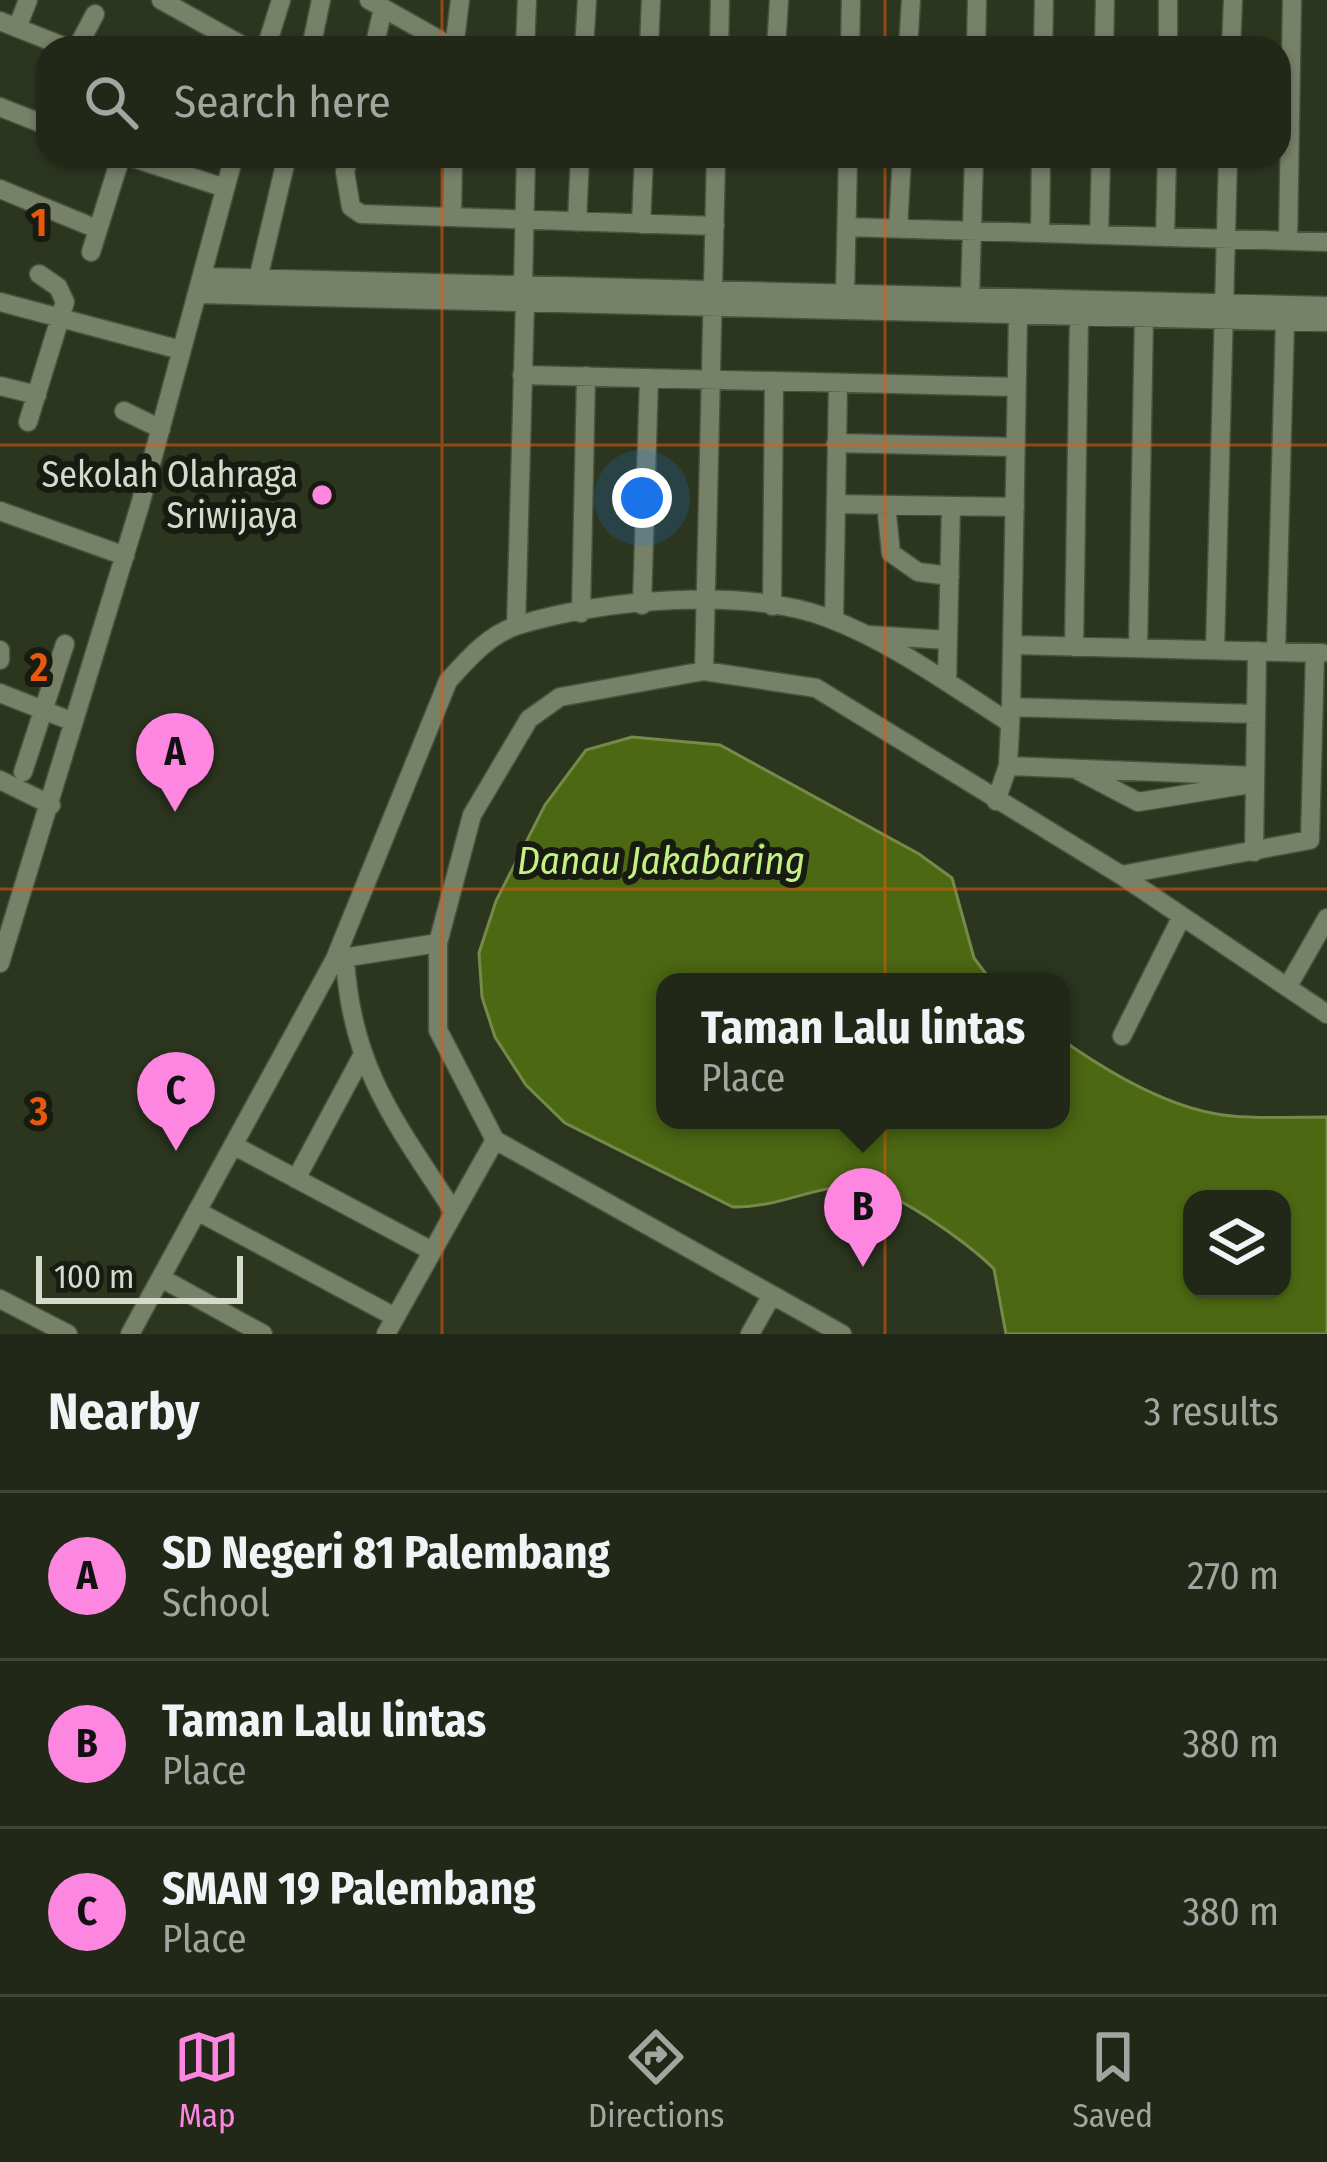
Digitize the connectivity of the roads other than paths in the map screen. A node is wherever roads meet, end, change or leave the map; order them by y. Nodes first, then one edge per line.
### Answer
1 (28, 0) edge
2 (161, 0) edge
3 (281, 0) edge
4 (321, 0) edge
5 (460, 0) edge
6 (527, 0) edge
7 (587, 0) edge
8 (651, 0) edge
9 (720, 0) edge
10 (779, 0) edge
11 (850, 0) edge
12 (911, 0) edge
13 (977, 0) edge
14 (1044, 0) edge
15 (1105, 0) edge
16 (1168, 0) edge
17 (1233, 0) edge
18 (1292, 0) edge
19 (376, 4) edge
20 (95, 14) dead end
21 (9, 24) edge
22 (41, 36) edge
23 (81, 36) edge
24 (226, 36) edge
25 (270, 36) edge
26 (314, 36) edge
27 (375, 36) edge
28 (433, 36) edge
29 (456, 36) edge
30 (526, 36) edge
31 (585, 36) edge
32 (650, 36) edge
33 (718, 36) edge
34 (777, 36) edge
35 (850, 36) edge
36 (909, 36) edge
37 (976, 36) edge
38 (1043, 36) edge
39 (1104, 36) edge
40 (1168, 36) edge
41 (1232, 36) edge
42 (1291, 60) edge
43 (0, 107) edge
44 (36, 121) edge
45 (120, 168) edge
46 (162, 168) edge
47 (231, 168) edge
48 (283, 168) edge
49 (349, 168) edge
50 (453, 168) edge
51 (526, 168) edge
52 (579, 168) edge
53 (643, 168) edge
54 (716, 168) edge
55 (848, 168) edge
56 (901, 168) edge
57 (974, 168) edge
58 (1041, 168) edge
59 (1102, 168) edge
60 (1167, 168) edge
61 (1228, 168) edge
62 (1289, 168) edge
63 (225, 188) junction
64 (0, 189) edge
65 (452, 218) junction
66 (527, 220) junction
67 (577, 222) junction
68 (641, 224) junction
69 (715, 226) junction
70 (847, 227) junction
71 (98, 229) junction
72 (898, 229) junction
73 (972, 231) junction
74 (1040, 233) junction
75 (1099, 235) junction
76 (1165, 237) junction
77 (1225, 239) junction
78 (1288, 241) junction
79 (1327, 242) edge
80 (91, 252) dead end
81 (40, 274) dead end
82 (258, 279) junction
83 (200, 286) junction
84 (524, 294) junction
85 (844, 294) junction
86 (970, 297) junction
87 (714, 298) junction
88 (0, 302) edge
89 (1327, 305) edge
90 (1222, 311) junction
91 (1018, 314) junction
92 (1079, 316) junction
93 (1144, 316) junction
94 (60, 318) junction
95 (1286, 321) junction
96 (1327, 322) edge
97 (181, 350) junction
98 (522, 375) junction
99 (586, 376) junction
100 (649, 378) junction
101 (712, 380) junction
102 (774, 381) junction
103 (838, 383) junction
104 (0, 386) edge
105 (1016, 387) junction
106 (37, 395) junction
107 (124, 411) dead end
108 (28, 422) dead end
109 (160, 429) junction
110 (836, 443) junction
111 (1015, 447) junction
112 (836, 504) junction
113 (886, 505) junction
114 (951, 506) junction
115 (1015, 507) junction
116 (0, 511) edge
117 (125, 556) junction
118 (950, 576) junction
119 (706, 601) junction
120 (642, 605) junction
121 (772, 606) junction
122 (581, 613) junction
123 (834, 620) junction
124 (516, 626) junction
125 (865, 635) junction
126 (948, 640) junction
127 (65, 644) dead end
128 (1014, 645) junction
129 (1074, 647) junction
130 (1138, 648) junction
131 (0, 650) edge
132 (1216, 650) junction
133 (1267, 651) junction
134 (1321, 653) edge
135 (0, 660) edge
136 (704, 670) junction
137 (947, 682) junction
138 (0, 693) edge
139 (42, 711) junction
140 (1256, 714) junction
141 (1011, 715) junction
142 (71, 721) junction
143 (1008, 766) junction
144 (1074, 768) junction
145 (23, 772) dead end
146 (1255, 780) junction
147 (0, 781) edge
148 (996, 801) junction
149 (51, 805) junction
150 (1254, 852) junction
151 (1121, 875) junction
152 (0, 891) edge
153 (21, 902) junction
154 (1182, 916) junction
155 (1327, 918) edge
156 (438, 943) junction
157 (340, 958) junction
158 (0, 963) edge
159 (1288, 986) junction
160 (1327, 1014) edge
161 (1122, 1036) dead end
162 (362, 1058) junction
163 (495, 1140) junction
164 (233, 1145) junction
165 (296, 1178) junction
166 (197, 1211) junction
167 (454, 1212) junction
168 (432, 1251) junction
169 (160, 1278) junction
170 (772, 1295) junction
171 (0, 1299) edge
172 (390, 1325) edge
173 (68, 1334) edge
174 (130, 1334) edge
175 (263, 1334) edge
176 (750, 1334) edge
177 (842, 1334) edge

1 - 21 street
2 - 24 street
3 - 25 street
4 - 26 street
5 - 29 street
6 - 30 street
7 - 31 street
8 - 32 street
9 - 33 street
10 - 34 street
11 - 35 street
12 - 36 street
13 - 37 street
14 - 38 street
15 - 39 street
16 - 40 street
17 - 41 street
18 - 42 street
19 - 27 street
19 - 28 street
20 - 23 street
21 - 22 street
43 - 44 street
45 - 71 street
46 - 63 street
47 - 63 street
48 - 82 street
49 - 65 street
50 - 65 street
51 - 66 street
52 - 67 street
53 - 68 street
54 - 69 street
55 - 70 street
56 - 72 street
57 - 73 street
58 - 74 street
59 - 75 street
60 - 76 street
61 - 77 street
62 - 78 street
63 - 83 street
64 - 71 street
65 - 66 street
66 - 67 street
66 - 84 street
67 - 68 street
68 - 69 street
69 - 87 street
70 - 72 street
70 - 85 street
71 - 80 street
72 - 73 street
73 - 74 street
73 - 86 street
74 - 75 street
75 - 76 street
76 - 77 street
77 - 78 street
77 - 90 street
78 - 79 street
81 - 94 street
82 - 83 street
82 - 84 street
83 - 84 street
83 - 97 street
84 - 87 street
84 - 98 street
85 - 86 street
85 - 87 street
86 - 90 street
87 - 91 street
87 - 101 street
88 - 94 street
89 - 90 street
90 - 93 street
90 - 95 street
90 - 132 street
91 - 92 street
91 - 105 street
92 - 93 street
92 - 129 street
93 - 130 street
94 - 97 street
94 - 106 street
95 - 96 street
95 - 133 street
97 - 109 street
98 - 99 street
98 - 124 street
99 - 100 street
99 - 122 street
100 - 101 street
100 - 120 street
101 - 102 street
101 - 119 street
102 - 103 street
102 - 121 street
103 - 105 street
103 - 110 street
104 - 106 street
105 - 111 street
106 - 108 street
107 - 109 street
109 - 117 street
110 - 111 street
110 - 112 street
111 - 115 street
112 - 113 street
112 - 123 street
113 - 114 street
113 - 118 street
114 - 115 street
114 - 118 street
115 - 128 street
116 - 117 street
117 - 142 street
118 - 126 street
119 - 120 street
119 - 121 street
119 - 136 street
120 - 122 street
121 - 123 street
122 - 124 street
123 - 125 street
124 - 157 street
125 - 126 street
125 - 137 street
126 - 137 street
127 - 139 street
128 - 129 street
128 - 141 street
129 - 130 street
130 - 132 street
131 - 135 street
132 - 133 street
133 - 134 street
133 - 140 street
134 - 150 street
136 - 148 street
136 - 156 street
137 - 141 street
138 - 139 street
139 - 142 street
139 - 145 street
140 - 141 street
140 - 146 street
141 - 143 street
142 - 149 street
143 - 144 street
143 - 148 street
144 - 146 street
144 - 146 street
146 - 150 street
147 - 149 street
148 - 151 street
149 - 153 street
150 - 151 street
151 - 154 street
152 - 153 street
153 - 158 street
154 - 159 street
154 - 161 street
155 - 159 street
156 - 157 street
156 - 163 street
157 - 162 street
157 - 164 street
159 - 160 street
162 - 165 street
162 - 167 street
163 - 167 street
163 - 170 street
164 - 165 street
164 - 166 street
165 - 168 street
166 - 169 street
166 - 172 street
167 - 168 street
168 - 172 street
169 - 174 street
169 - 175 street
170 - 176 street
170 - 177 street
171 - 173 street

